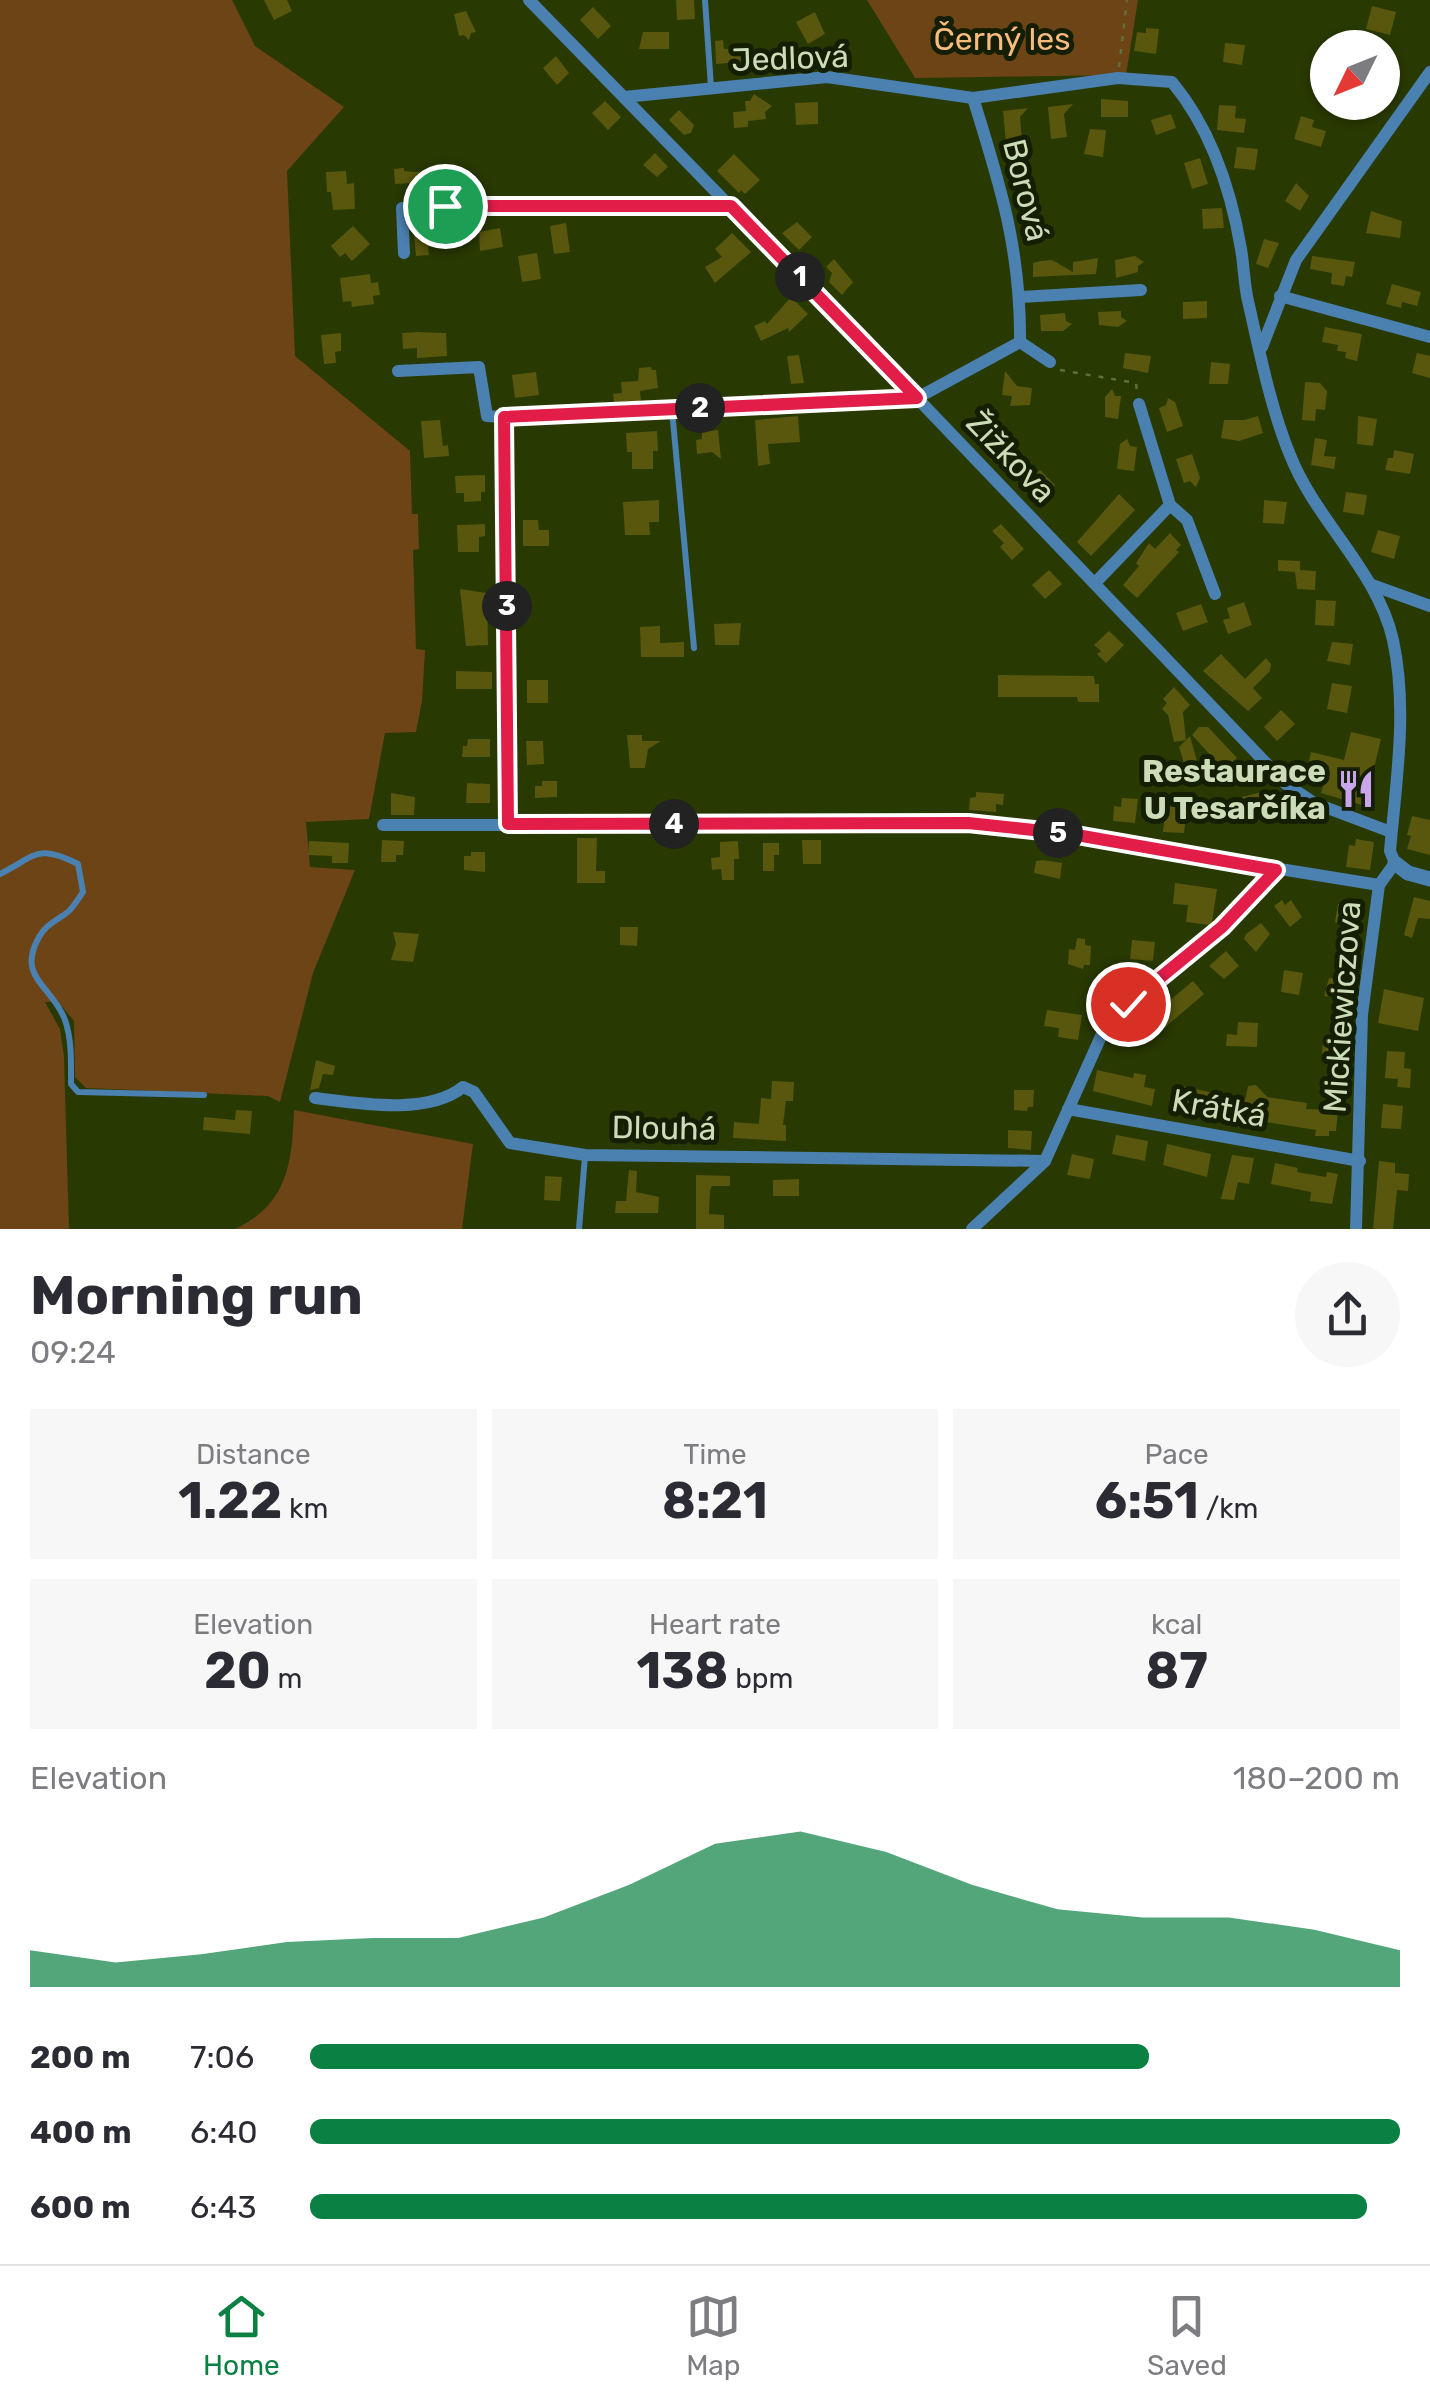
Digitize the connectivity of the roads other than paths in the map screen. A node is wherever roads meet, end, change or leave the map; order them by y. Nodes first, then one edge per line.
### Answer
1 (530, 0) edge
2 (705, 0) edge
3 (1430, 72) edge
4 (711, 88) junction
5 (624, 97) junction
6 (973, 98) junction
7 (731, 206) junction
8 (404, 253) dead end
9 (1141, 290) dead end
10 (1280, 296) junction
11 (1020, 297) junction
12 (1256, 329) joint
13 (1430, 336) edge
14 (1020, 342) junction
15 (1261, 350) junction
16 (1050, 362) road end
17 (398, 370) dead end
18 (917, 398) junction
19 (1138, 404) road end
20 (672, 409) junction
21 (504, 417) junction
22 (1170, 504) junction
23 (1095, 583) junction
24 (1372, 585) junction
25 (1215, 594) dead end
26 (1430, 606) edge
27 (694, 648) dead end
28 (508, 824) junction
29 (383, 825) dead end
30 (1392, 832) junction
31 (1396, 862) junction
32 (1276, 870) junction
33 (0, 874) edge
34 (1430, 879) edge
35 (1378, 885) junction
36 (204, 1095) dead end
37 (315, 1098) dead end
38 (1068, 1109) junction
39 (586, 1155) junction
40 (1045, 1161) junction
41 (1360, 1161) junction
42 (579, 1229) edge
43 (972, 1229) edge
44 (1356, 1229) edge

1 - 5 street, Žižkova
2 - 4 lane
3 - 10 street
4 - 5 street, Jedlová
4 - 6 street, Jedlová
5 - 7 street, Žižkova
6 - 11 street, Borová
6 - 12 street, Jedlová
7 - 8 street
7 - 18 street, Žižkova
9 - 11 street
10 - 13 street
10 - 15 street
11 - 14 street, Borová
12 - 15 street, Mickiewiczova
14 - 16 street
14 - 18 street
15 - 24 street, Mickiewiczova
17 - 21 street
18 - 20 street
18 - 23 street, Žižkova
19 - 22 street
20 - 21 street
20 - 27 lane
21 - 28 street
22 - 23 street
22 - 25 street
23 - 30 street, Žižkova
24 - 26 street
24 - 30 street, Mickiewiczova
28 - 29 street
28 - 32 street
30 - 31 street, Mickiewiczova
31 - 34 street
31 - 35 street, Mickiewiczova
32 - 35 street
32 - 38 street
33 - 36 lane
35 - 41 street, Mickiewiczova
37 - 39 street, Dlouhá
38 - 40 street
38 - 41 street, Krátká
39 - 40 street, Dlouhá
39 - 42 lane
40 - 43 street
41 - 44 street, Mickiewiczova

